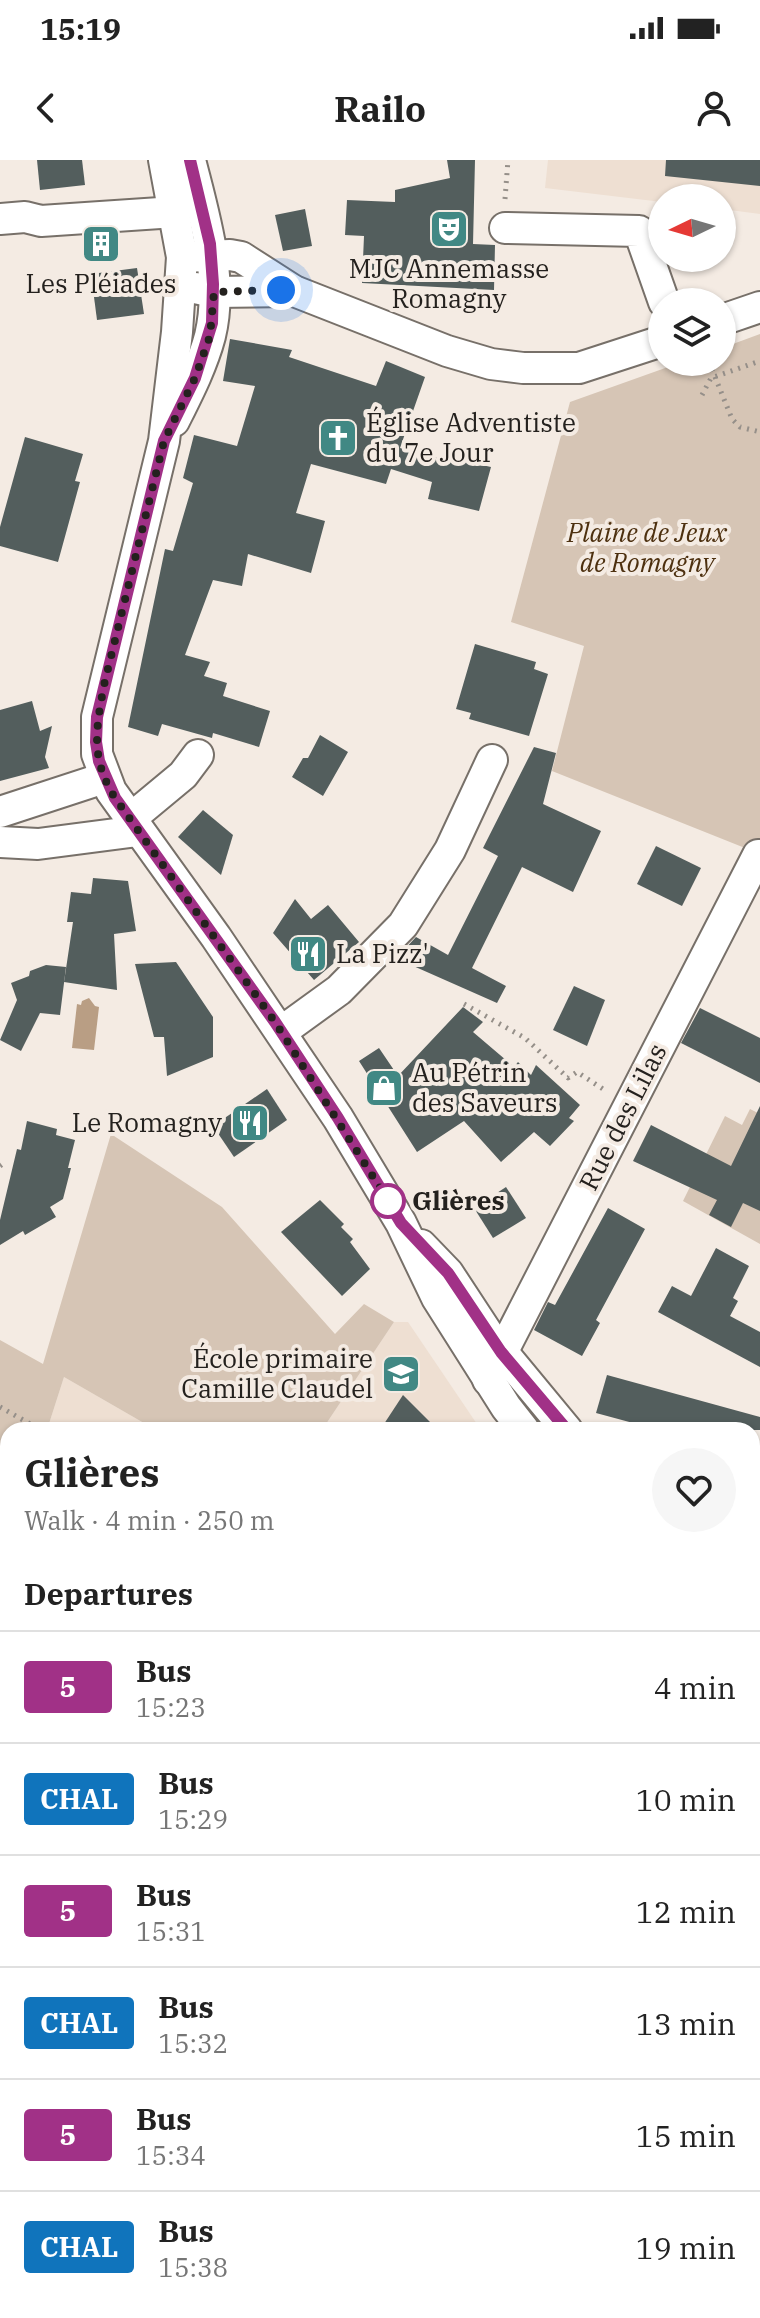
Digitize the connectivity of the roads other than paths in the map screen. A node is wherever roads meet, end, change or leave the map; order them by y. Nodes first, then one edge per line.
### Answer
1 (164, 160) edge
2 (190, 160) edge
3 (175, 212) junction
4 (0, 219) edge
5 (505, 228) road end
6 (192, 266) junction
7 (659, 288) edge
8 (294, 291) junction
9 (214, 292) junction
10 (760, 307) edge
11 (736, 315) edge
12 (648, 346) edge
13 (164, 441) junction
14 (198, 755) dead end
15 (492, 760) dead end
16 (104, 778) junction
17 (0, 812) edge
18 (134, 825) junction
19 (0, 842) edge
20 (758, 855) dead end
21 (281, 1032) junction
22 (401, 1223) junction
23 (501, 1352) junction
24 (488, 1380) junction
25 (518, 1422) edge
26 (560, 1422) edge

1 - 3 street
2 - 6 street
3 - 4 street
3 - 6 street
5 - 7 street
6 - 8 street
6 - 9 street
6 - 13 street
8 - 9 street
8 - 12 street
9 - 13 street
10 - 11 street
13 - 16 street
14 - 18 street
15 - 21 street
16 - 17 street
16 - 18 street
18 - 19 street
18 - 21 street
20 - 23 street, Rue des Lilas
21 - 22 street
22 - 23 street
22 - 24 street
23 - 24 street, Rue des Lilas
23 - 26 street
24 - 25 street

